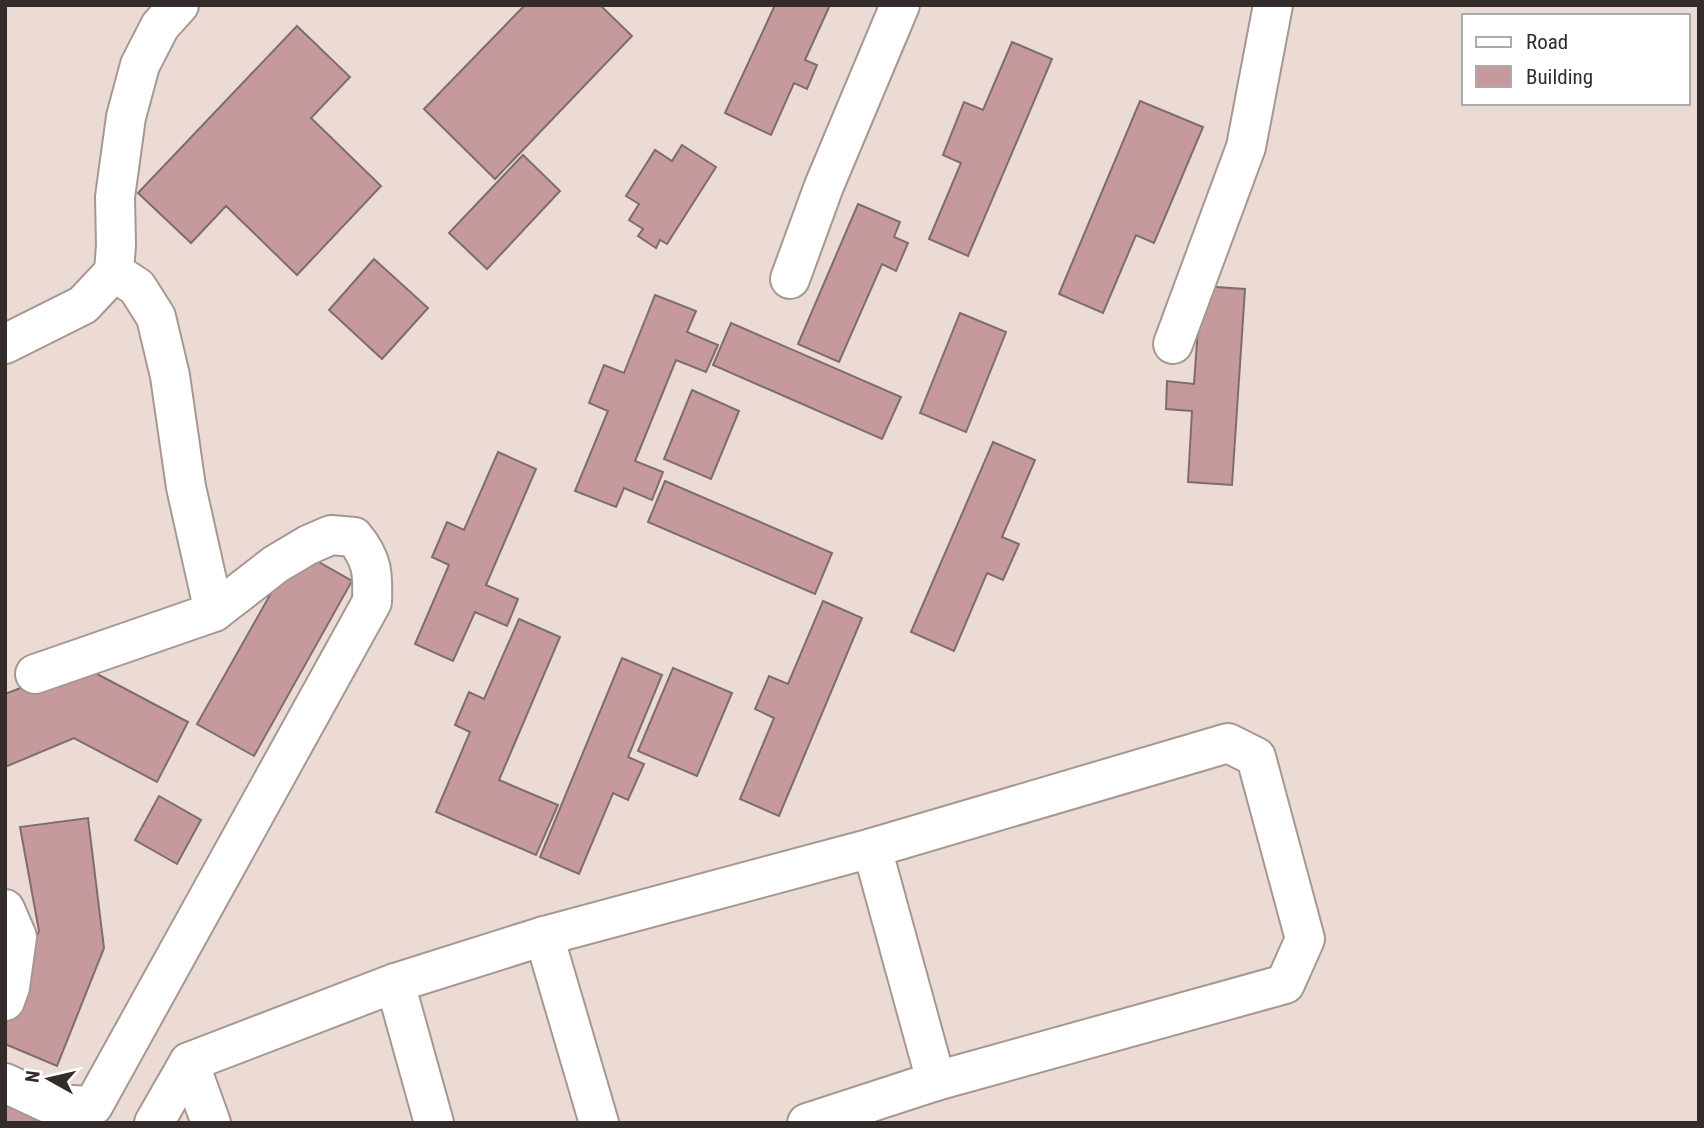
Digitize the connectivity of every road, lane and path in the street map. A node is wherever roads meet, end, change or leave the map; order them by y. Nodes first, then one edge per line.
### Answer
1 (179, 5) edge
2 (900, 5) edge
3 (1273, 5) edge
4 (114, 272) junction
5 (790, 279) dead end
6 (5, 344) edge
7 (1173, 344) dead end
8 (214, 612) junction
9 (35, 674) dead end
10 (872, 848) junction
11 (5, 909) edge
12 (544, 936) junction
13 (395, 983) junction
14 (5, 1001) edge
15 (188, 1062) junction
16 (936, 1081) junction
17 (5, 1083) edge
18 (154, 1123) edge
19 (211, 1123) edge
20 (434, 1123) edge
21 (599, 1123) edge
22 (807, 1123) edge

1 - 4 lane
2 - 5 lane
3 - 7 lane
4 - 6 lane
4 - 8 lane
8 - 9 lane
8 - 17 lane
10 - 12 lane
10 - 16 lane
10 - 16 lane
11 - 14 lane
12 - 13 lane
12 - 21 lane
13 - 15 lane
13 - 20 lane
15 - 18 lane
15 - 19 lane
16 - 22 lane

